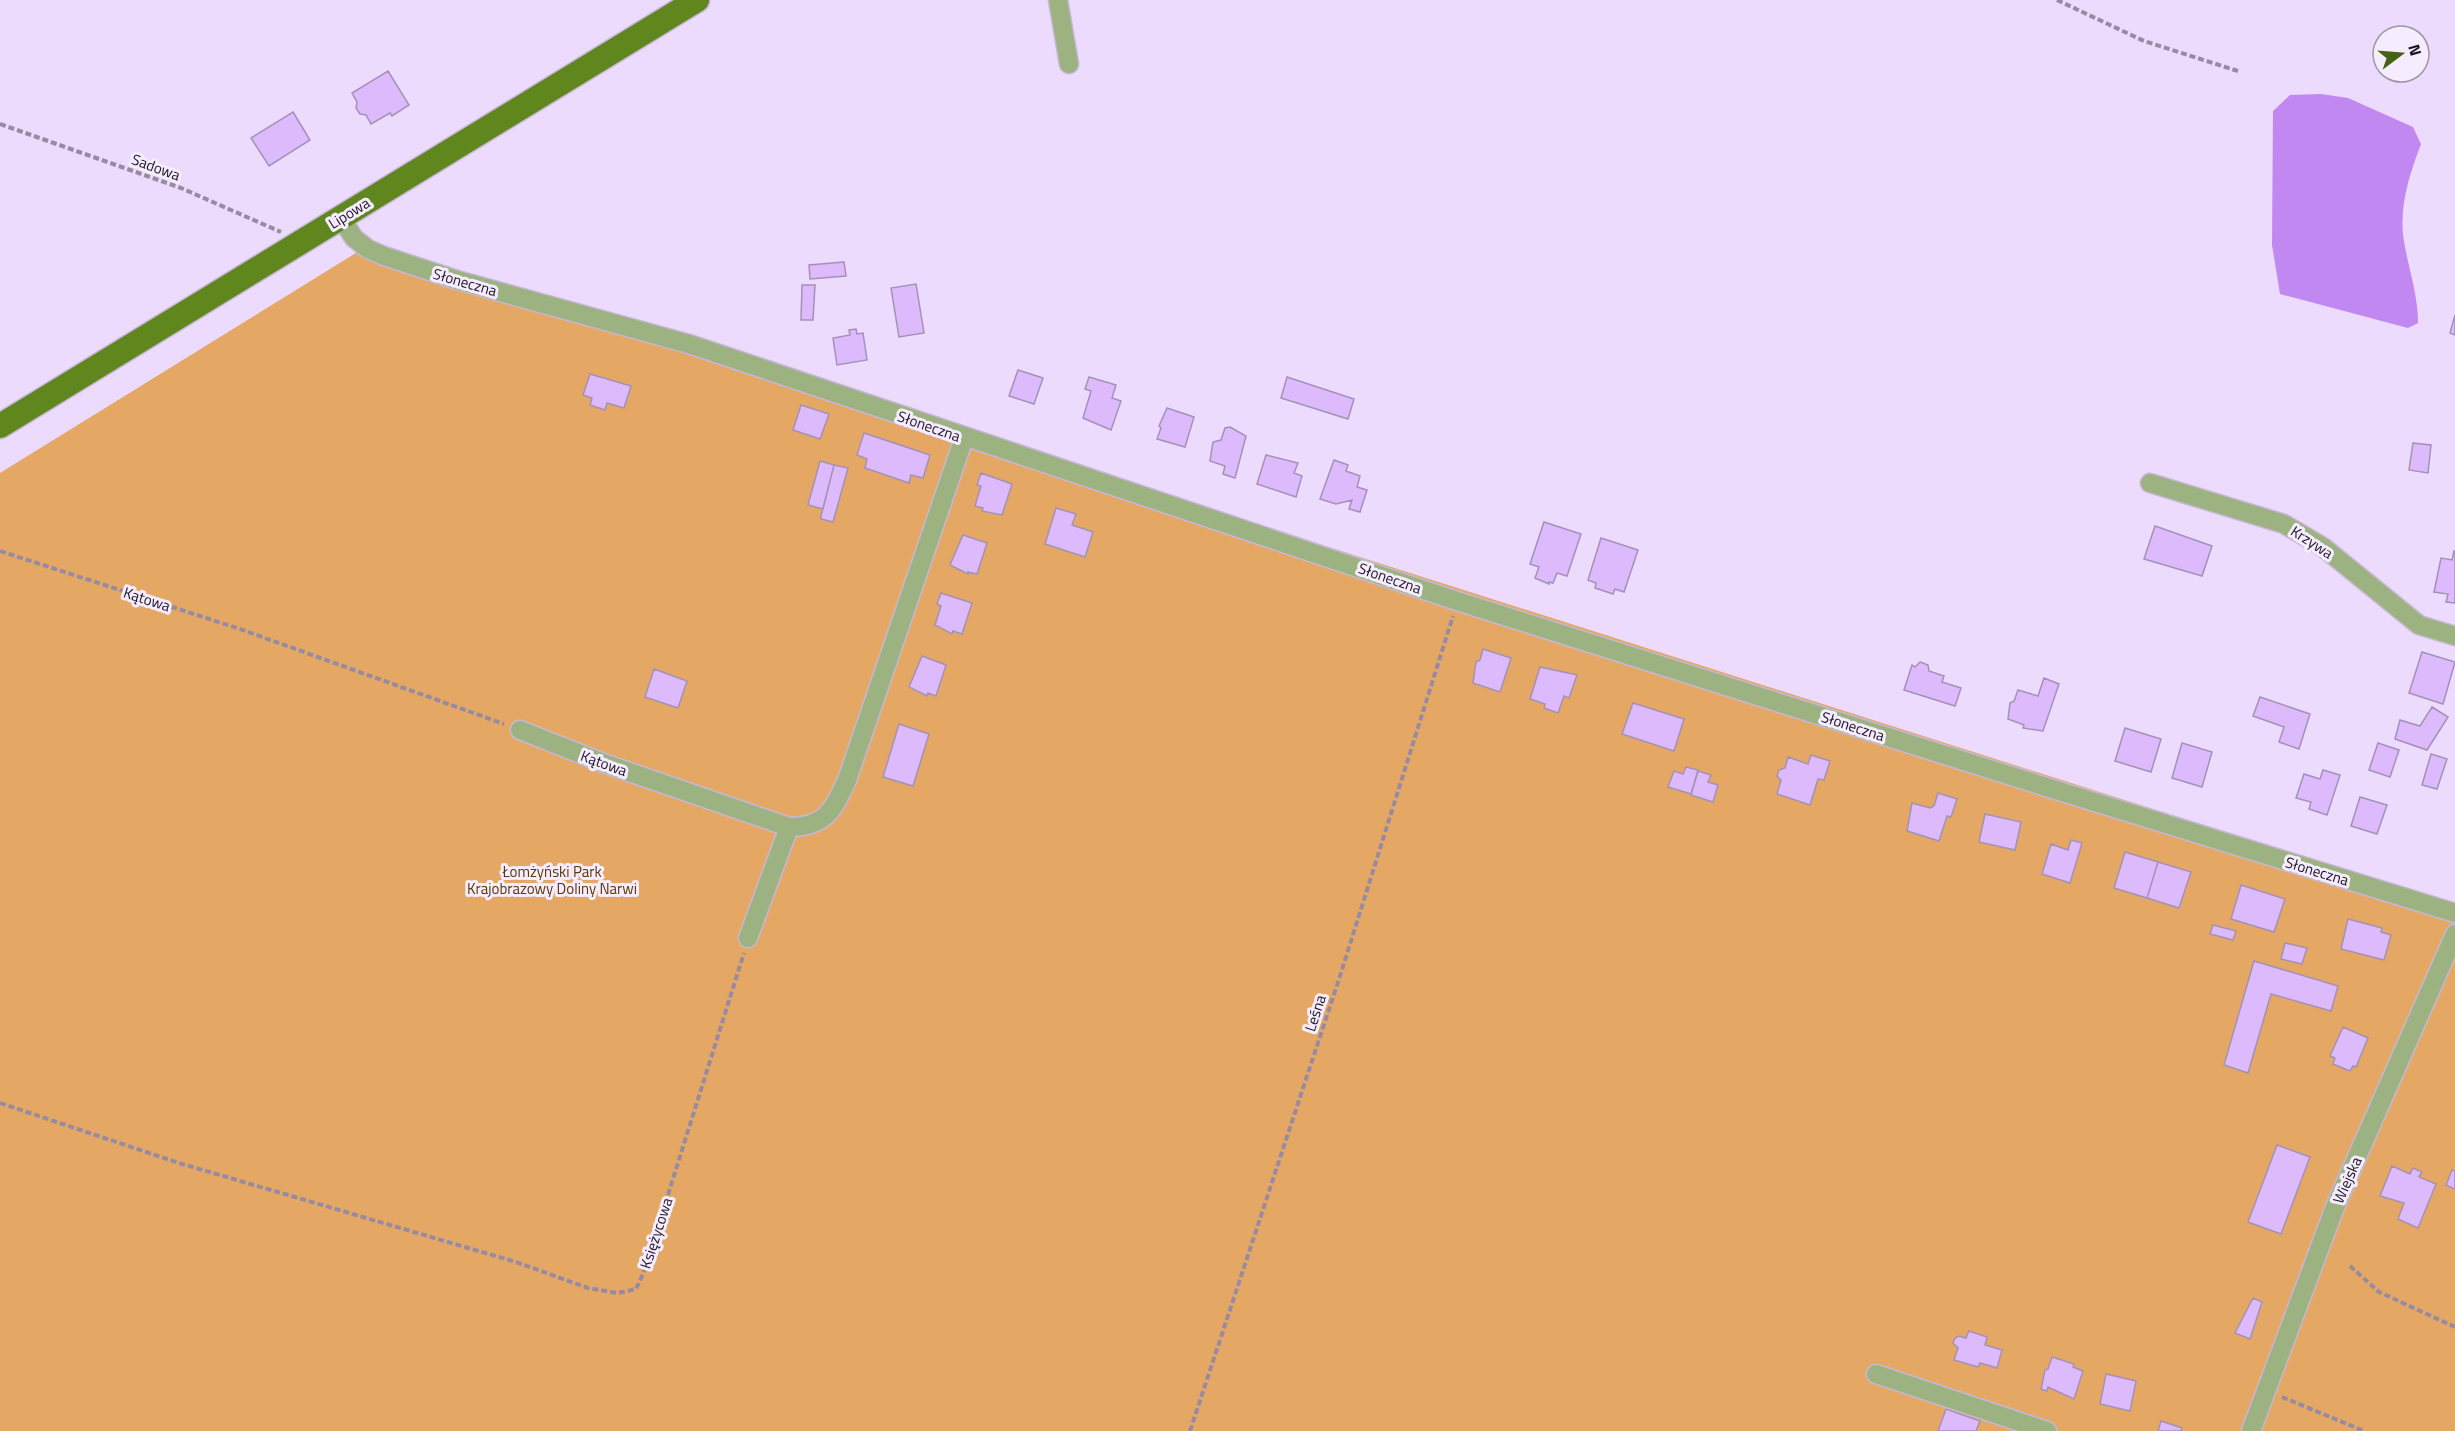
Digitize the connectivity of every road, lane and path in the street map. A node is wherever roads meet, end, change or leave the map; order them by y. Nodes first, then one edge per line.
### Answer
1 (698, 0) edge
2 (1058, 0) edge
3 (2056, 0) edge
4 (1069, 64) dead end
5 (2238, 71) dead end
6 (0, 124) edge
7 (341, 218) junction
8 (299, 244) junction
9 (0, 426) edge
10 (964, 438) junction
11 (2150, 483) dead end
12 (0, 551) edge
13 (1457, 601) junction
14 (2455, 636) edge
15 (520, 730) joint
16 (789, 827) junction
17 (2455, 913) edge
18 (2455, 934) edge
19 (748, 938) joint
20 (0, 1103) edge
21 (2350, 1266) dead end
22 (2455, 1327) edge
23 (1876, 1374) dead end
24 (2266, 1390) junction
25 (1190, 1431) edge
26 (2047, 1431) edge
27 (2251, 1431) edge
28 (2364, 1431) edge

1 - 7 main road, Lipowa
2 - 4 street
3 - 5 path
6 - 8 path, Sadowa
7 - 8 main road, Lipowa
7 - 10 street, Słoneczna
8 - 9 main road, Lipowa
10 - 13 street, Słoneczna
10 - 16 street, Kątowa
11 - 14 street, Krzywa
12 - 15 path, Kątowa
13 - 17 street, Słoneczna
13 - 25 path, Leśna
15 - 16 street, Kątowa
16 - 19 street
18 - 24 street, Wiejska
19 - 20 path, Księżycowa
21 - 22 path
23 - 26 street
24 - 27 street, Wiejska
24 - 28 path

